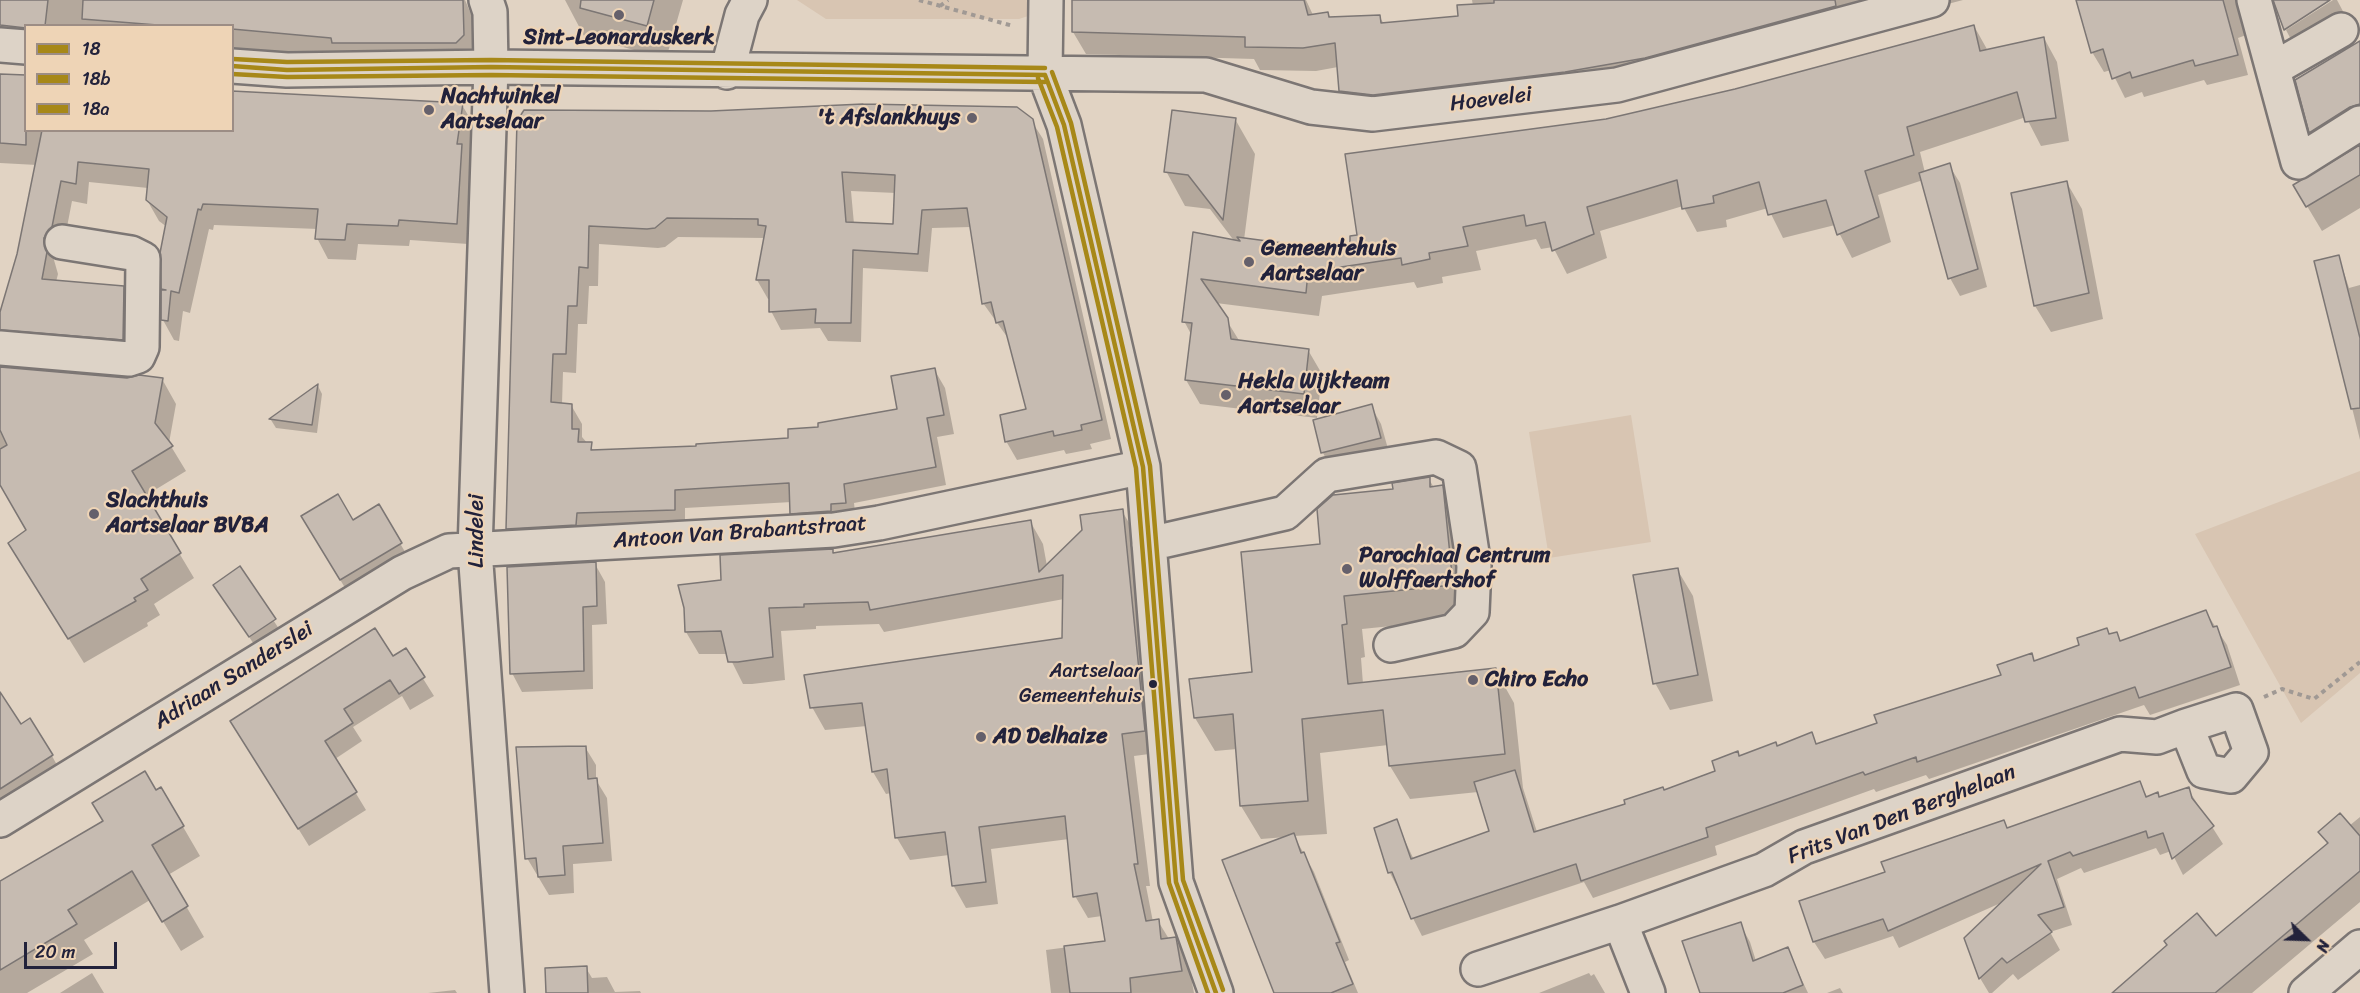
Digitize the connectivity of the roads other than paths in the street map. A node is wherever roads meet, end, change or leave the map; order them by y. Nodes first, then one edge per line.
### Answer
1 (486, 0) edge
2 (750, 0) edge
3 (1046, 0) edge
4 (1932, 0) edge
5 (2254, 0) edge
6 (2341, 30) dead end
7 (0, 45) edge
8 (24, 47) edge
9 (234, 66) edge
10 (491, 67) junction
11 (2273, 69) junction
12 (727, 72) junction
13 (1045, 75) junction
14 (2360, 123) edge
15 (62, 242) dead end
16 (0, 348) edge
17 (1143, 467) junction
18 (1149, 544) junction
19 (475, 550) junction
20 (1391, 645) dead end
21 (2186, 726) dead end
22 (0, 820) edge
23 (1620, 922) junction
24 (2360, 946) edge
25 (1478, 969) dead end
26 (507, 993) edge
27 (1216, 993) edge
28 (1648, 993) edge
29 (2306, 993) edge

1 - 10 street, Lindelei
2 - 12 street
3 - 13 street
4 - 13 street, Hoevelei
5 - 11 street
6 - 11 street
7 - 8 street
9 - 10 street, Hoevelei
10 - 12 street, Hoevelei
10 - 19 street, Lindelei
11 - 14 street
12 - 13 street, Hoevelei
13 - 17 street
15 - 16 street
17 - 18 street
17 - 19 street, Antoon Van Brabantstraat
18 - 20 street
18 - 27 street
19 - 22 street, Adriaan Sanderslei
19 - 26 street, Lindelei
21 - 23 street, Frits Van Den Berghelaan
23 - 25 street, Frits Van Den Berghelaan
23 - 28 street
24 - 29 street

